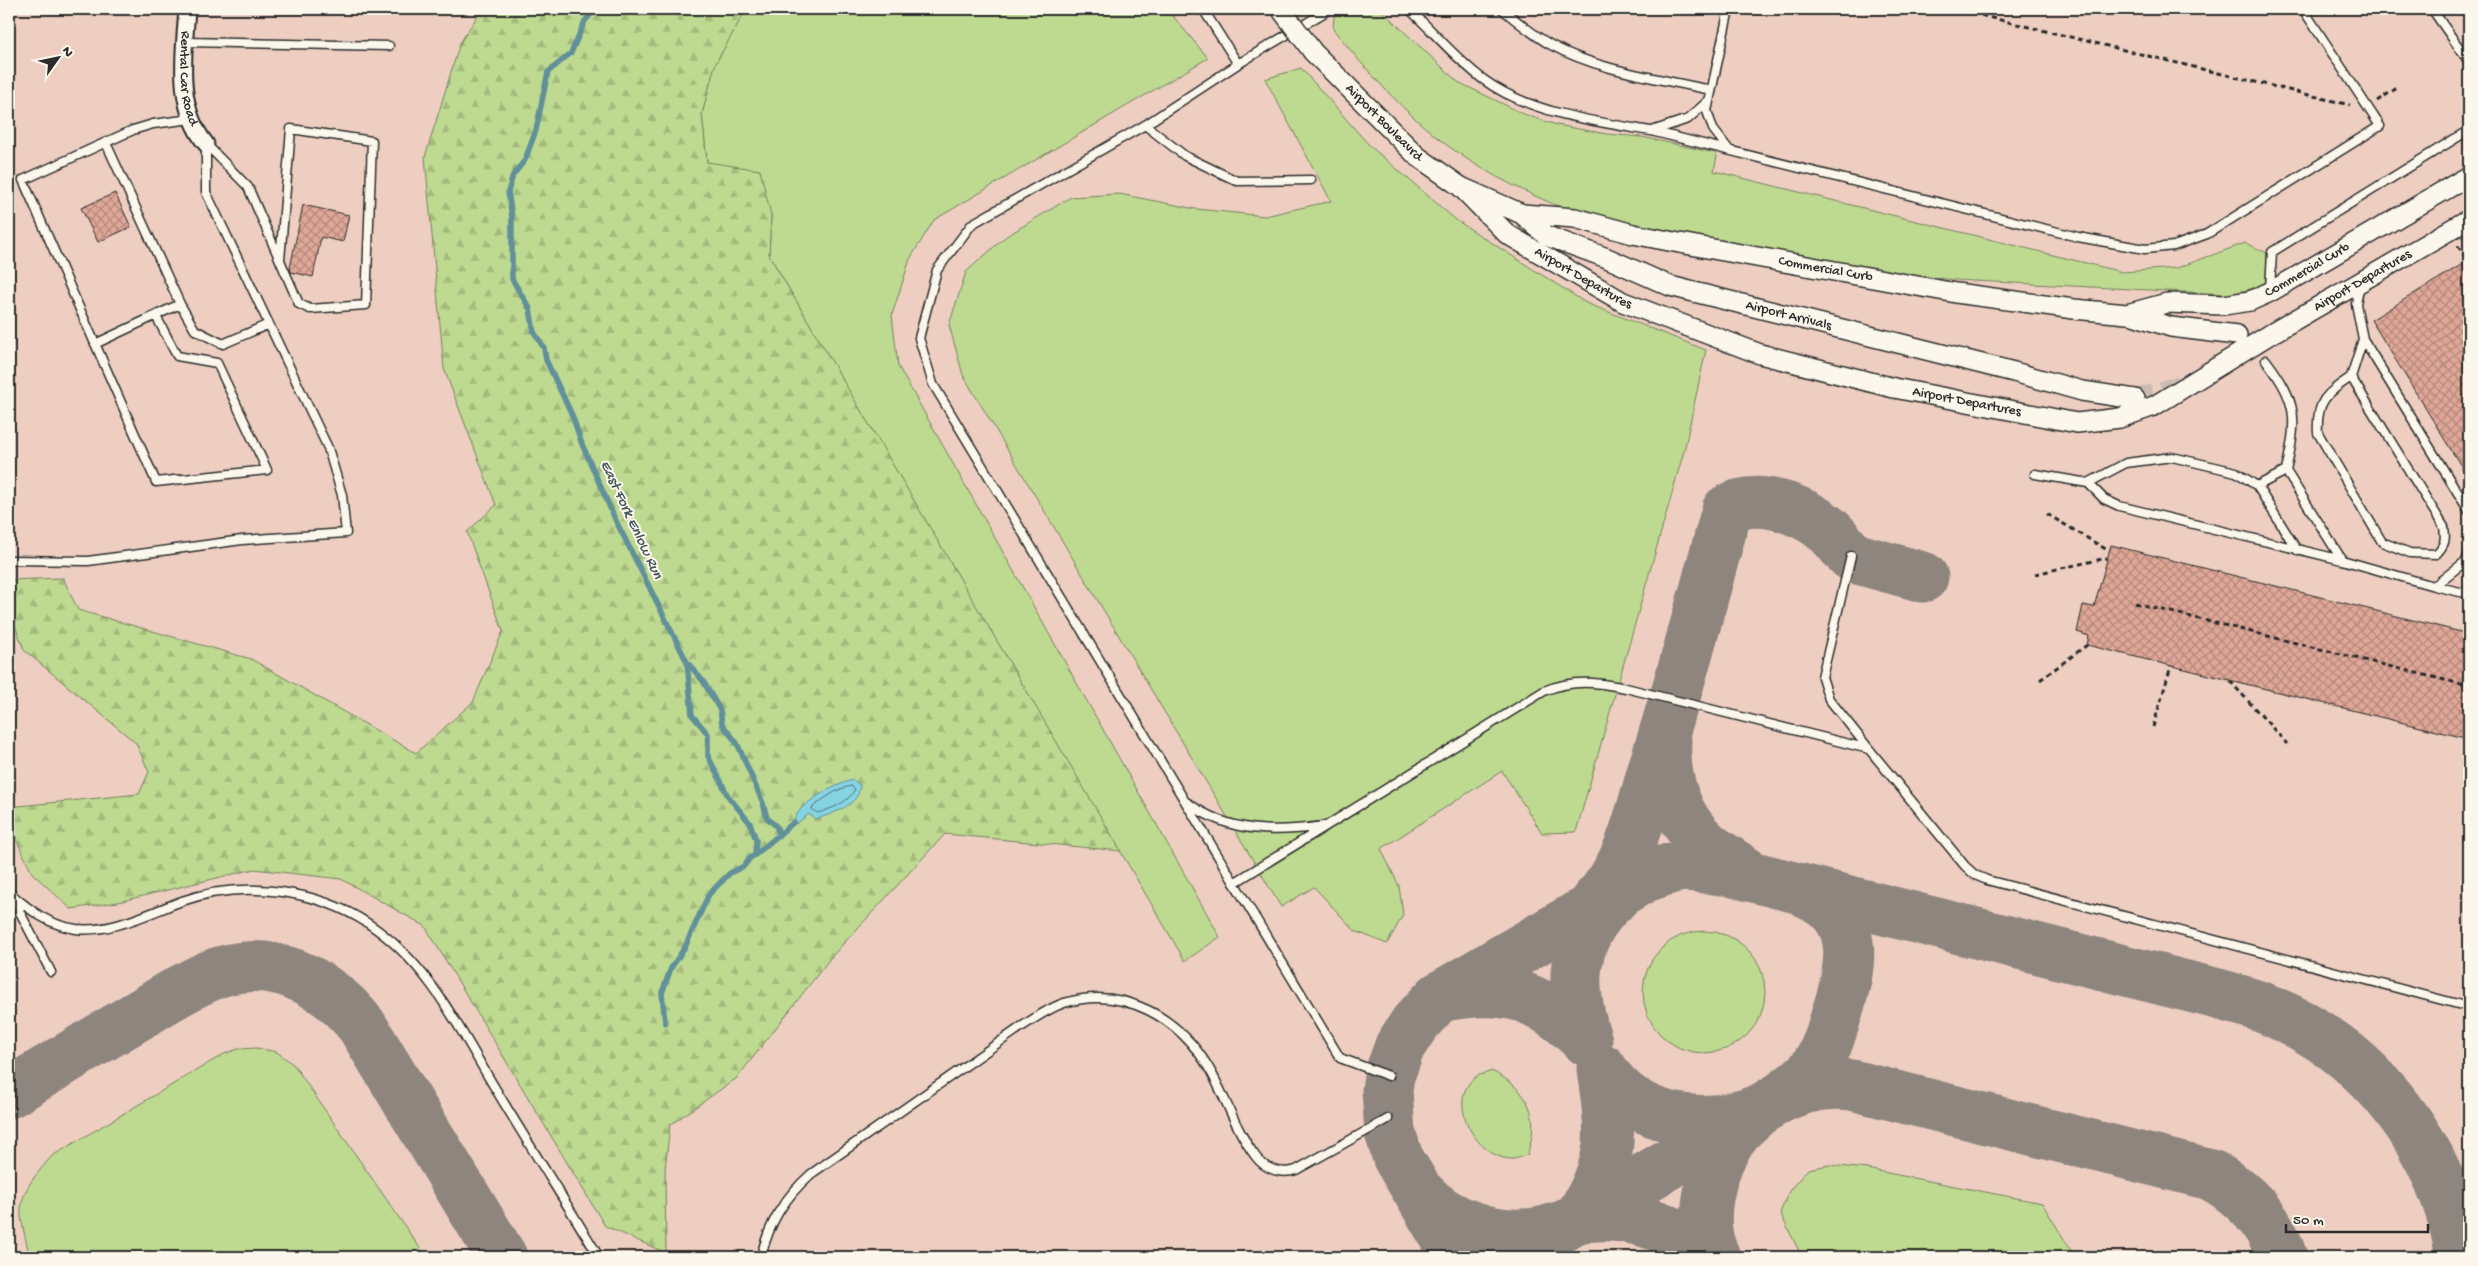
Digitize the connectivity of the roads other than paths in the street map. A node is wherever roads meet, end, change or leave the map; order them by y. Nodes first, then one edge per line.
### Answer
1 (187, 9) edge
2 (1203, 9) edge
3 (1281, 9) edge
4 (1330, 9) edge
5 (1410, 9) edge
6 (1502, 9) edge
7 (1729, 9) edge
8 (2304, 9) edge
9 (2432, 9) edge
10 (185, 42) junction
11 (389, 46) dead end
12 (2469, 62) edge
13 (1238, 64) junction
14 (1710, 90) junction
15 (1708, 101) junction
16 (191, 119) junction
17 (1145, 125) junction
18 (1651, 130) junction
19 (2469, 130) edge
20 (106, 143) junction
21 (206, 144) junction
22 (1729, 150) junction
23 (2469, 176) edge
24 (1312, 180) dead end
25 (1461, 187) junction
26 (1522, 214) junction
27 (2469, 219) edge
28 (280, 260) junction
29 (2359, 289) dead end
30 (2270, 292) junction
31 (180, 304) junction
32 (2130, 314) junction
33 (156, 316) junction
34 (269, 324) junction
35 (2237, 335) dead end
36 (2363, 339) junction
37 (95, 344) junction
38 (2266, 360) dead end
39 (2351, 377) junction
40 (2135, 399) tunnel mouth
41 (2286, 471) junction
42 (2035, 474) dead end
43 (2088, 483) junction
44 (2257, 486) junction
45 (2469, 511) edge
46 (2296, 550) junction
47 (2469, 554) edge
48 (1851, 556) dead end
49 (9, 560) edge
50 (2342, 560) junction
51 (2434, 586) junction
52 (2469, 594) edge
53 (1869, 749) junction
54 (1184, 800) junction
55 (1327, 825) junction
56 (1234, 883) junction
57 (10, 893) edge
58 (51, 972) dead end
59 (2469, 1008) edge
60 (1389, 1076) dead end
61 (1388, 1119) dead end
62 (599, 1257) edge
63 (762, 1257) edge

1 - 10 street, Rental Car Road
2 - 13 lane
3 - 25 street, Airport Bouleavrd, bridge
4 - 13 lane
5 - 18 lane
6 - 14 lane
7 - 14 lane
8 - 22 lane
9 - 12 lane
10 - 11 lane
10 - 16 street, Rental Car Road
13 - 17 lane
14 - 15 lane
15 - 18 lane
15 - 22 lane
16 - 20 lane
16 - 21 street, Rental Car Road
17 - 24 lane
17 - 54 lane
18 - 22 lane
19 - 30 lane
20 - 31 lane
20 - 37 lane
21 - 28 lane
21 - 34 lane
23 - 30 street, Commercial Curb
25 - 26 street, Airport Arrivals
25 - 27 street, Airport Departures
26 - 32 street, Commercial Curb
26 - 40 street, Airport Arrivals
28 - 28 lane
29 - 36 lane
30 - 32 street, Commercial Curb
31 - 33 lane
31 - 34 lane
32 - 35 street, Commercial Curb
33 - 37 lane
33 - 37 lane
34 - 49 lane
36 - 39 lane
36 - 45 lane
38 - 41 lane
39 - 39 lane
41 - 44 lane
41 - 50 lane
42 - 43 lane
43 - 44 lane
43 - 46 lane
44 - 46 lane
46 - 50 lane
47 - 51 lane
48 - 53 lane
50 - 51 lane
51 - 52 lane
53 - 55 lane
53 - 59 lane
54 - 55 lane
54 - 56 lane
55 - 56 lane
56 - 60 lane
57 - 58 lane
57 - 62 lane
61 - 63 lane

